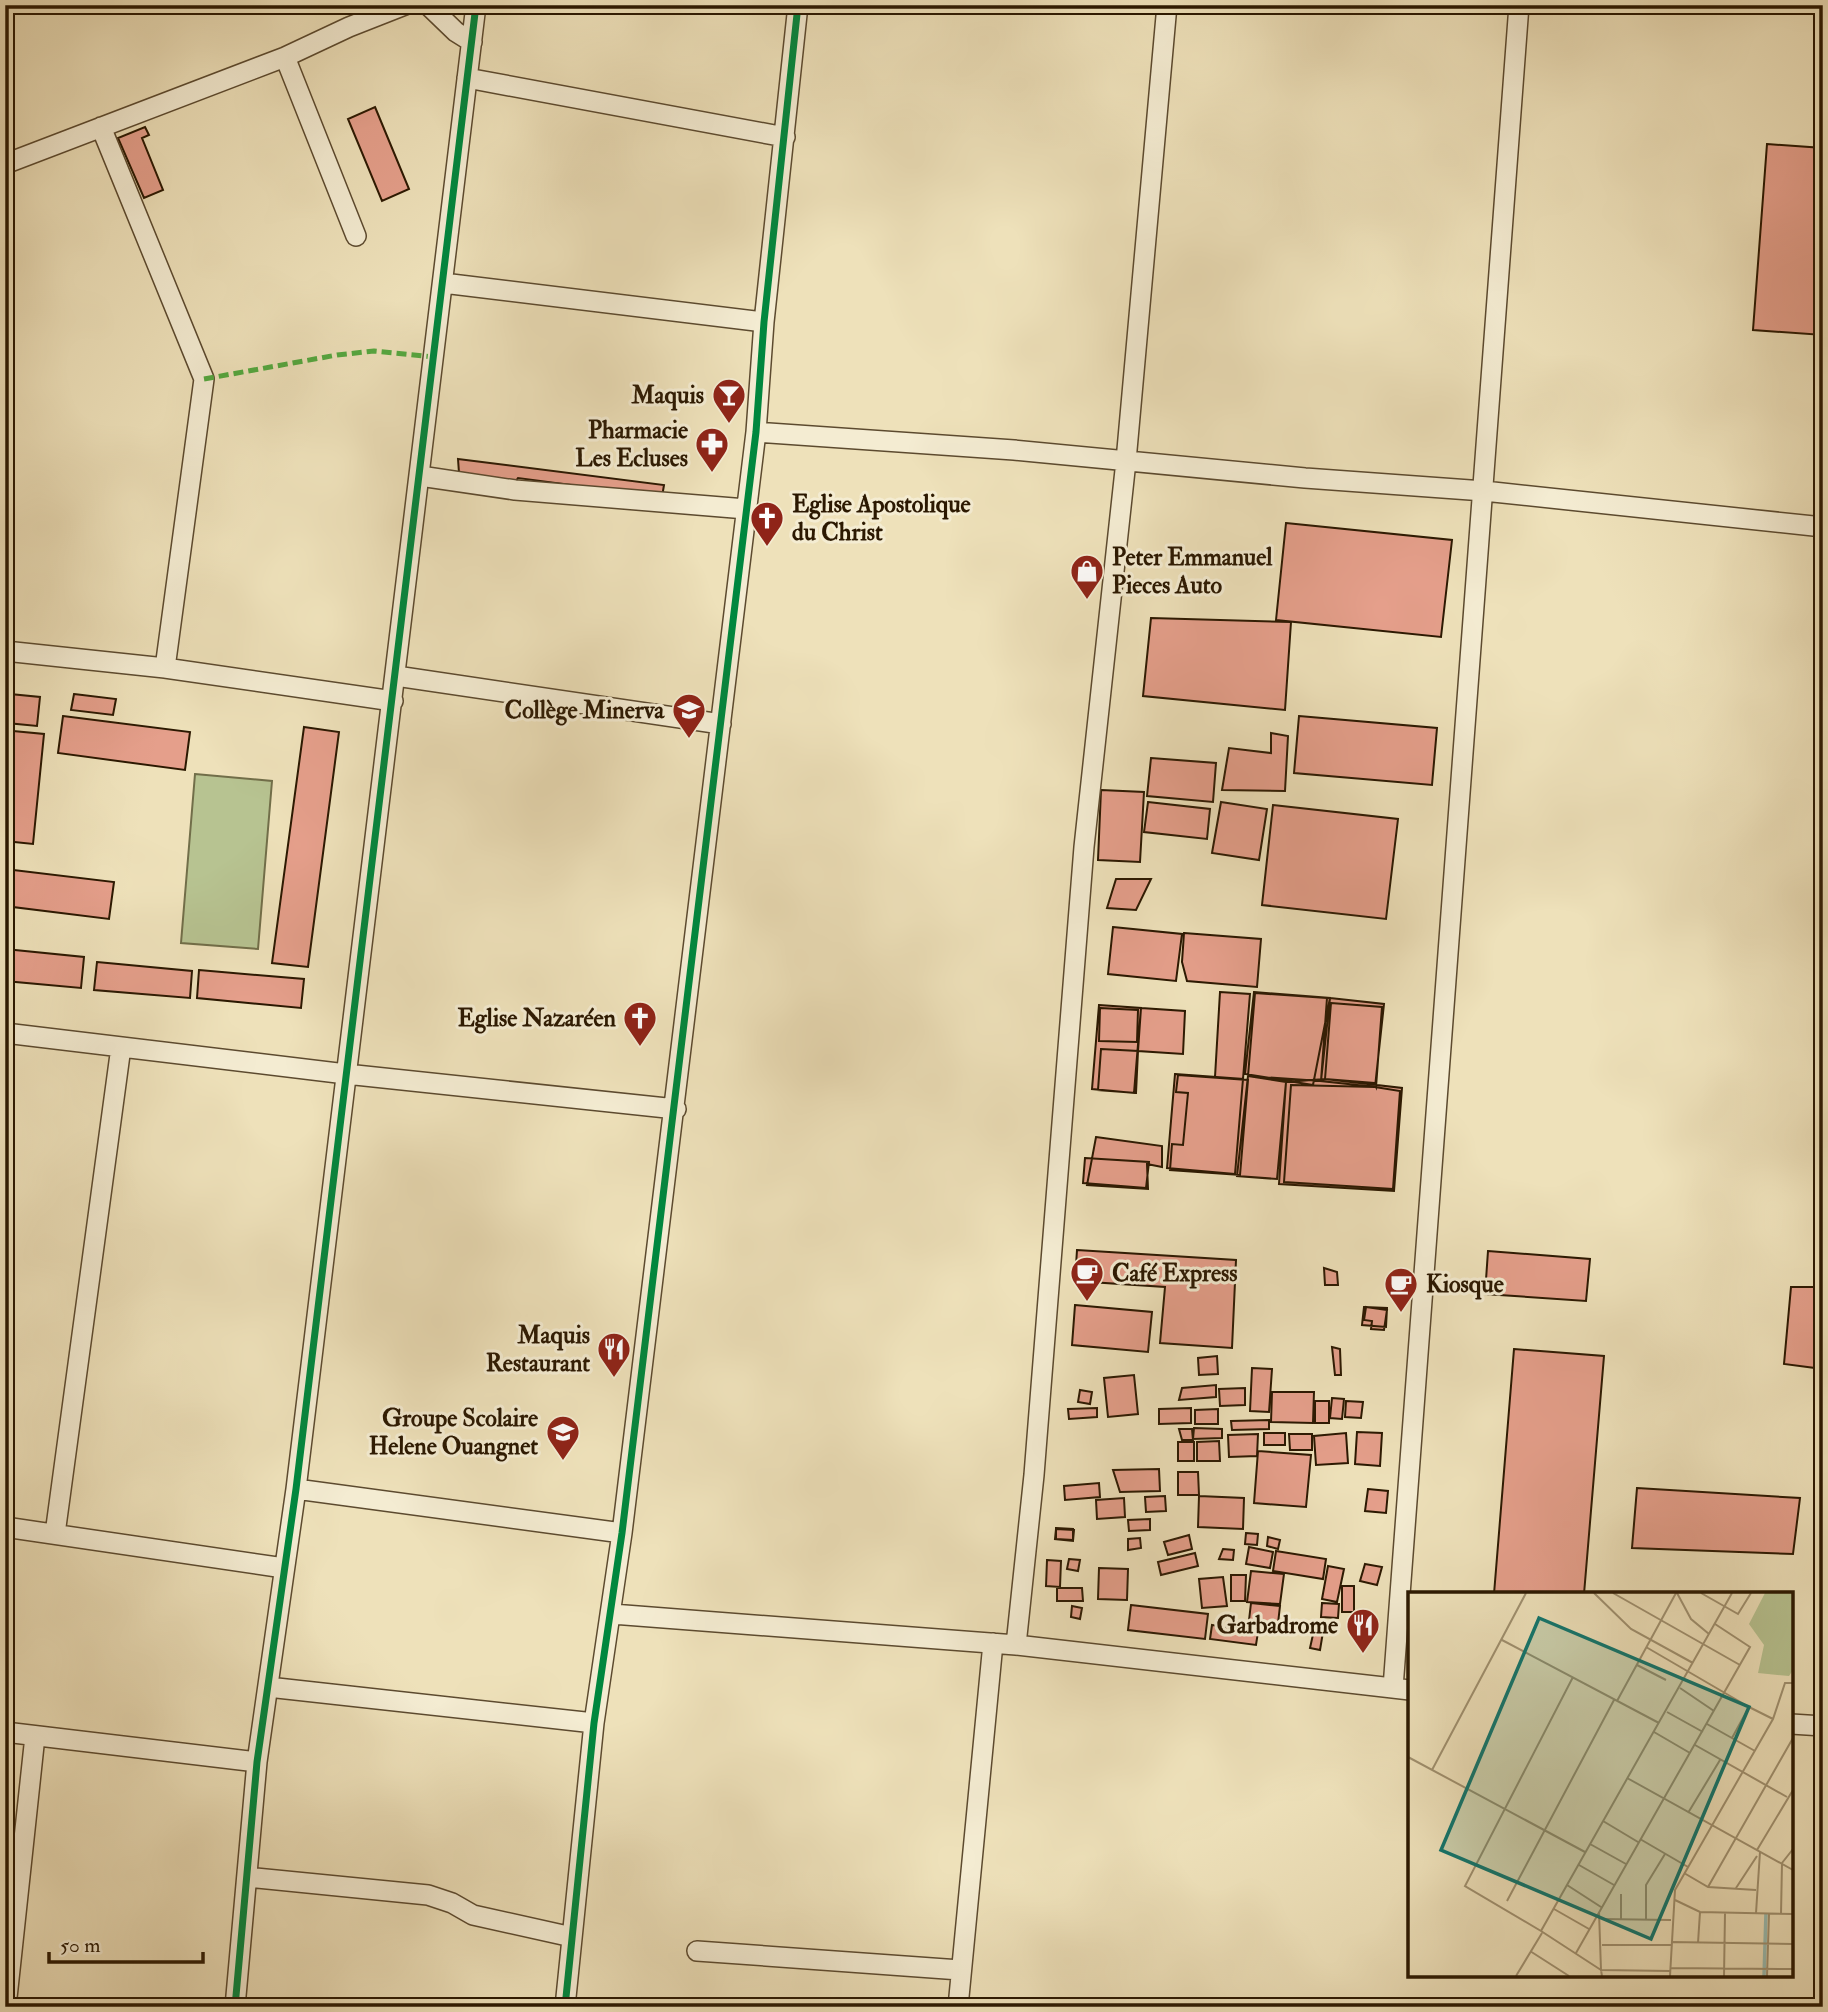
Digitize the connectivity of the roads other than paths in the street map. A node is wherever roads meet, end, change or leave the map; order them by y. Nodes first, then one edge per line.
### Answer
1 (405, 5) edge
2 (428, 5) edge
3 (476, 5) edge
4 (798, 5) edge
5 (1167, 5) edge
6 (1519, 5) edge
7 (472, 42) junction
8 (285, 57) junction
9 (467, 78) junction
10 (101, 127) junction
11 (785, 137) junction
12 (5, 164) edge
13 (356, 236) dead end
14 (443, 283) junction
15 (764, 322) junction
16 (756, 432) junction
17 (1126, 461) junction
18 (420, 476) junction
19 (1484, 491) junction
20 (746, 509) junction
21 (1823, 527) edge
22 (5, 651) edge
23 (164, 668) junction
24 (396, 676) junction
25 (393, 701) junction
26 (721, 724) junction
27 (5, 1033) edge
28 (121, 1047) junction
29 (346, 1074) junction
30 (676, 1109) junction
31 (296, 1489) junction
32 (5, 1527) edge
33 (622, 1533) junction
34 (55, 1534) junction
35 (284, 1568) junction
36 (612, 1614) junction
37 (993, 1643) junction
38 (1016, 1645) junction
39 (268, 1687) junction
40 (1401, 1689) edge
41 (594, 1723) junction
42 (1793, 1724) edge
43 (1823, 1726) edge
44 (5, 1732) edge
45 (35, 1736) junction
46 (257, 1762) junction
47 (247, 1877) junction
48 (572, 1937) junction
49 (698, 1951) dead end
50 (960, 1970) junction
51 (6, 2007) edge
52 (235, 2007) edge
53 (565, 2007) edge
54 (958, 2007) edge

1 - 8 street
2 - 7 street
3 - 7 street
4 - 11 street
5 - 17 street
6 - 19 street
7 - 9 street
8 - 10 street
8 - 13 street
9 - 11 street
9 - 14 street
10 - 12 street
10 - 23 street
11 - 15 street
14 - 15 street
14 - 18 street
15 - 16 street
16 - 17 street
16 - 20 street
17 - 19 street
17 - 38 street
18 - 20 street
18 - 24 street
19 - 21 street
19 - 40 street
20 - 26 street
22 - 23 street
23 - 25 street
24 - 25 street
24 - 26 street
25 - 29 street
26 - 30 street
27 - 28 street
28 - 29 street
28 - 34 street
29 - 30 street
29 - 31 street
30 - 33 street
31 - 33 street
31 - 35 street
32 - 34 street
33 - 36 street
34 - 35 street
35 - 39 street
36 - 37 street
36 - 41 street
37 - 38 street
37 - 50 street
38 - 40 street
39 - 41 street
39 - 46 street
41 - 48 street
42 - 43 street
44 - 45 street
45 - 46 street
45 - 51 street
46 - 47 street
47 - 48 street
47 - 52 street
48 - 53 street
49 - 50 street
50 - 54 street

